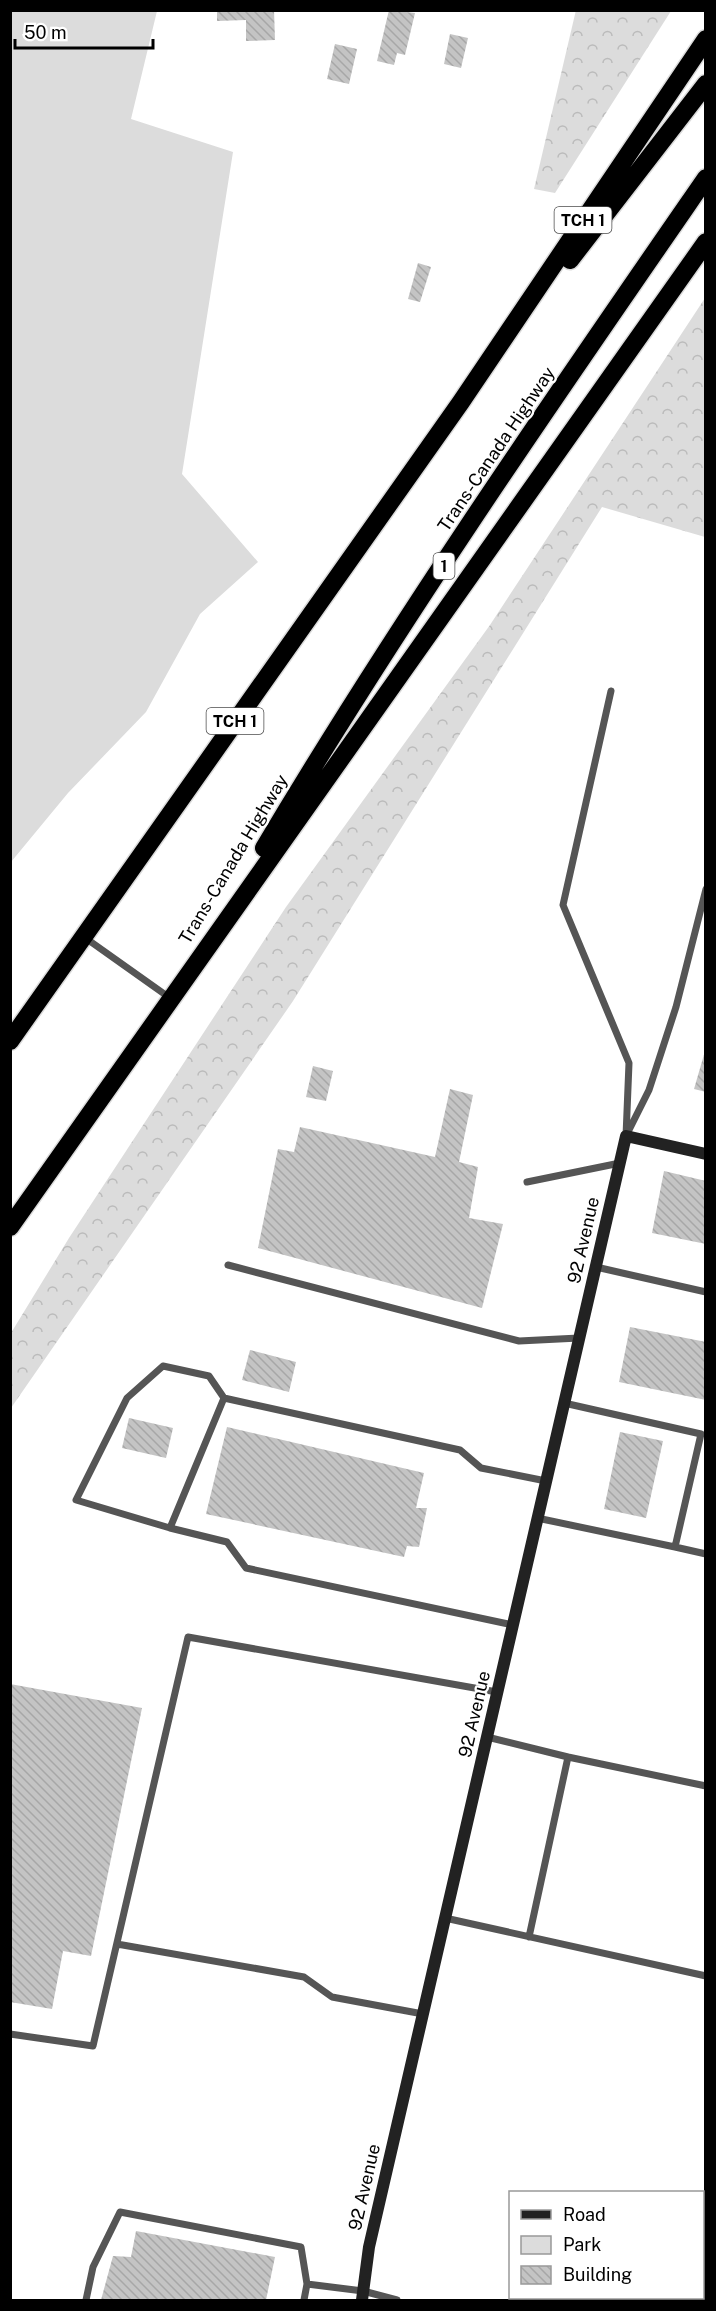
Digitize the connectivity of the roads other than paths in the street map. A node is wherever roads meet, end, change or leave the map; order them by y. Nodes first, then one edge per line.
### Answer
1 (705, 39) edge
2 (705, 84) edge
3 (705, 178) edge
4 (705, 242) edge
5 (461, 402) junction
6 (611, 691) dead end
7 (705, 889) edge
8 (83, 936) junction
9 (196, 963) junction
10 (170, 999) junction
11 (10, 1041) edge
12 (626, 1136) junction
13 (705, 1154) edge
14 (620, 1163) junction
15 (527, 1182) dead end
16 (10, 1227) edge
17 (228, 1265) dead end
18 (596, 1267) junction
19 (705, 1292) edge
20 (579, 1338) junction
21 (224, 1398) junction
22 (564, 1403) junction
23 (546, 1481) junction
24 (537, 1518) junction
25 (170, 1528) junction
26 (675, 1546) junction
27 (705, 1554) edge
28 (513, 1625) junction
29 (497, 1692) junction
30 (487, 1737) junction
31 (568, 1756) junction
32 (705, 1786) edge
33 (445, 1918) junction
34 (529, 1937) junction
35 (117, 1944) junction
36 (705, 1976) edge
37 (423, 2014) junction
38 (10, 2034) edge
39 (307, 2284) junction
40 (363, 2296) edge
41 (86, 2301) edge
42 (304, 2301) edge
43 (397, 2301) edge

1 - 5 highway, TCH 1
2 - 5 highway
3 - 9 highway, Trans-Canada Highway / 1
4 - 9 highway, Trans-Canada Highway
5 - 8 highway, TCH 1
6 - 12 lane
7 - 12 lane
8 - 10 lane
8 - 11 highway, TCH 1
9 - 10 highway, Trans-Canada Highway
10 - 16 highway, Trans-Canada Highway
12 - 13 street
12 - 14 street, 92 Avenue
14 - 15 lane
14 - 18 street, 92 Avenue
17 - 20 lane
18 - 19 lane
18 - 20 street, 92 Avenue
20 - 22 street, 92 Avenue
21 - 23 lane
21 - 25 lane
21 - 25 lane
22 - 23 street, 92 Avenue
22 - 26 lane
23 - 24 street, 92 Avenue
24 - 26 lane
24 - 28 street, 92 Avenue
25 - 28 lane
26 - 27 lane
28 - 29 street, 92 Avenue
29 - 30 street, 92 Avenue
29 - 35 lane
30 - 31 lane
30 - 33 street, 92 Avenue
31 - 32 lane
31 - 34 lane
33 - 34 lane
33 - 37 street, 92 Avenue
34 - 36 lane
35 - 37 lane
35 - 38 lane
37 - 40 street, 92 Avenue
39 - 40 lane
39 - 41 lane
39 - 42 lane
40 - 43 lane

